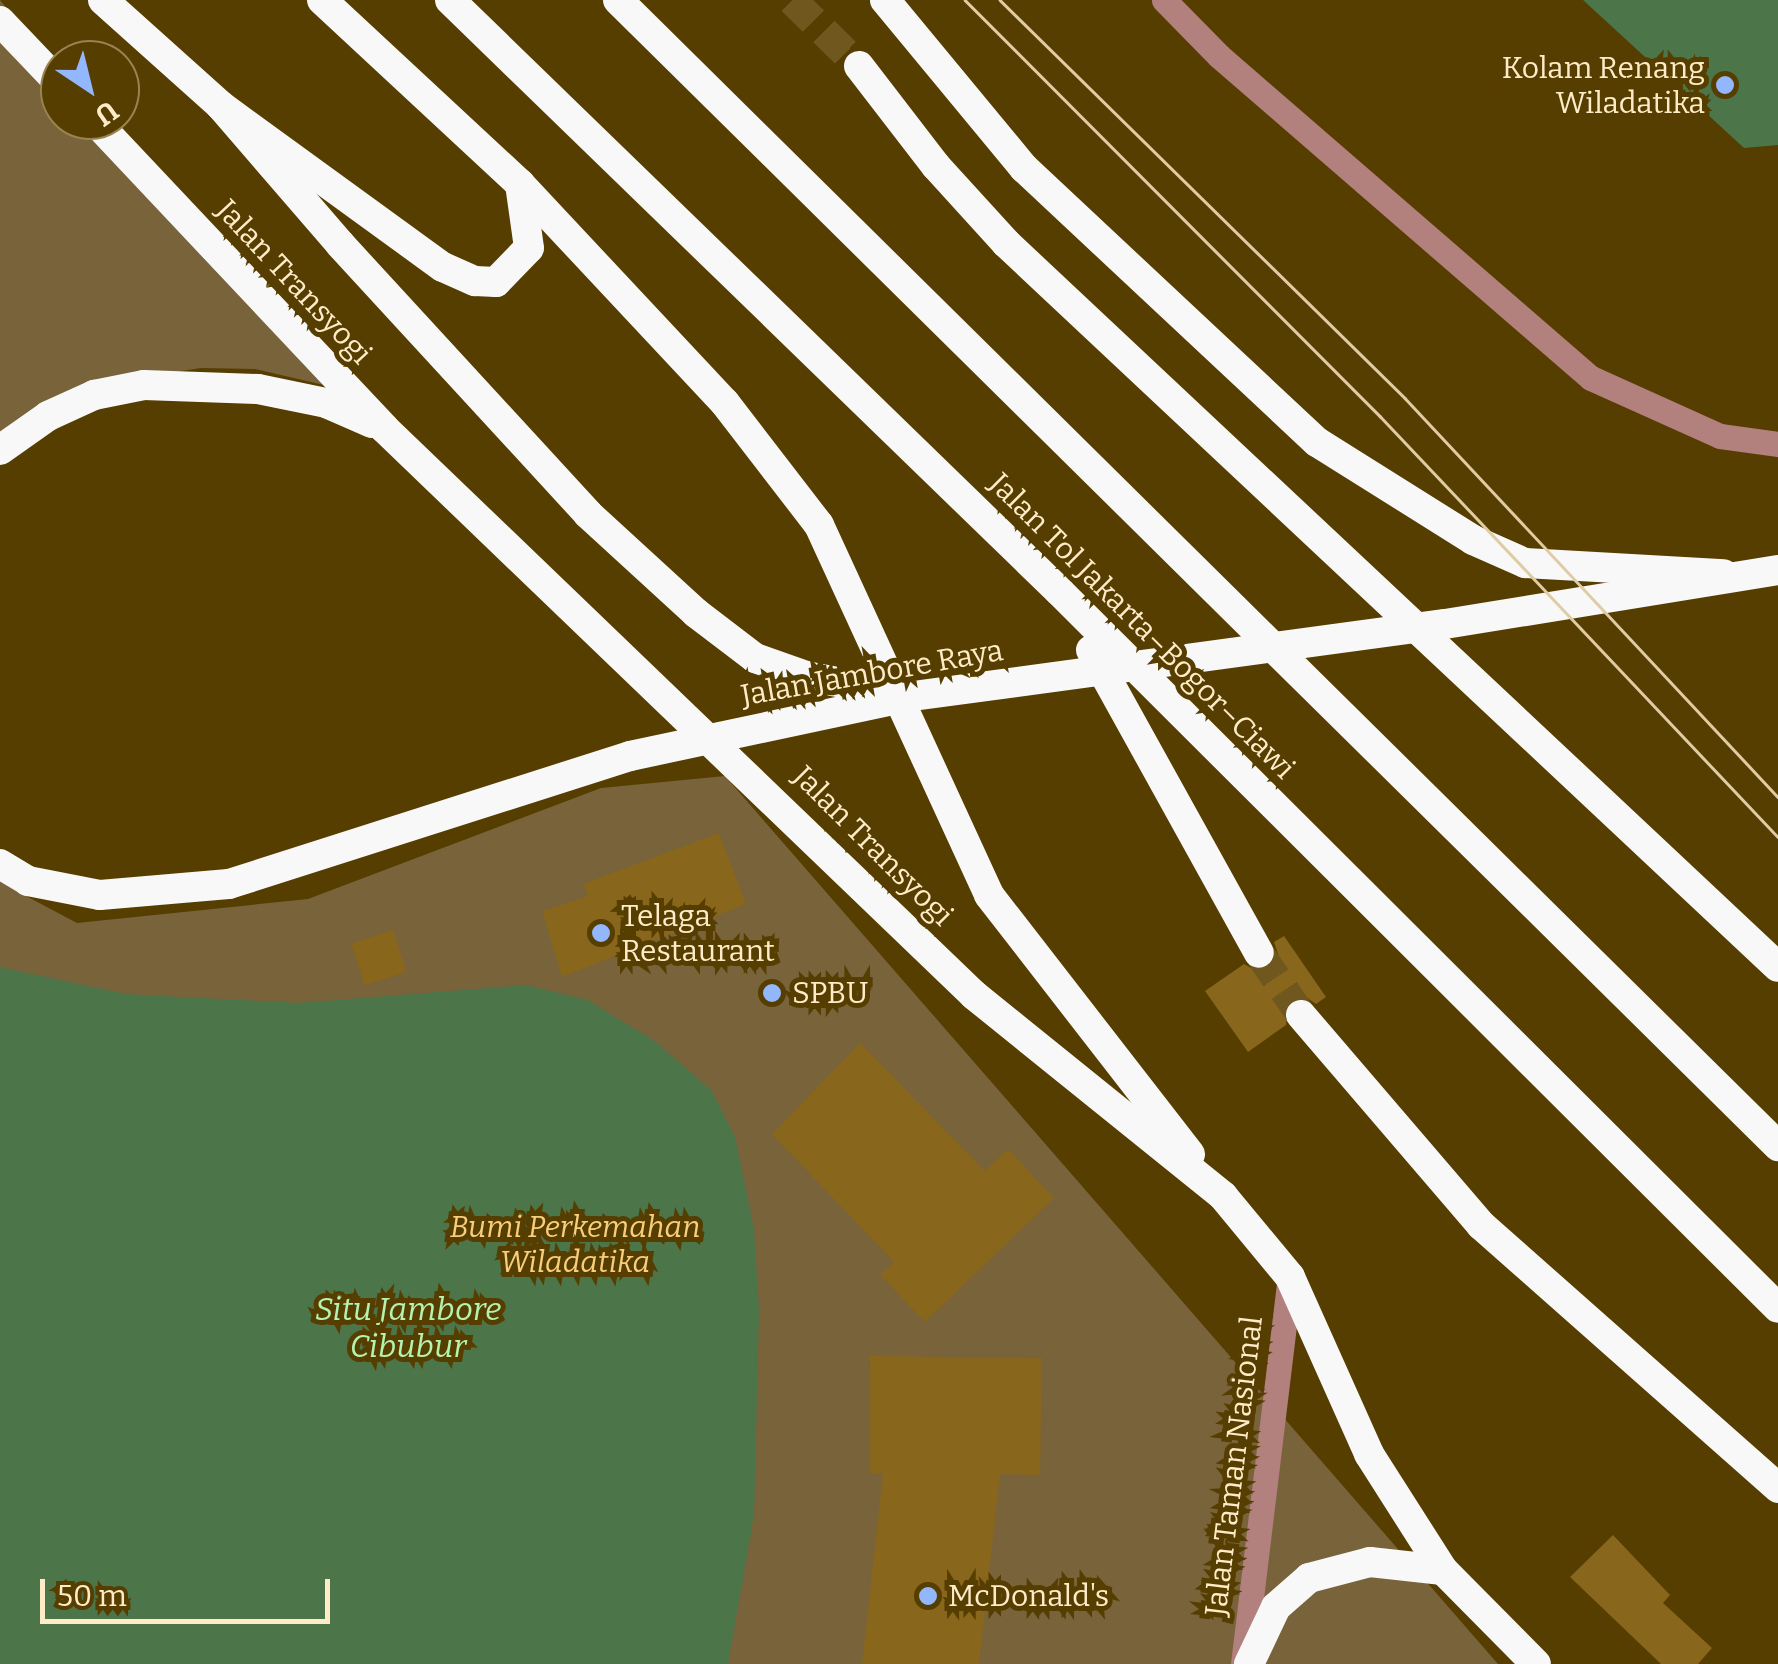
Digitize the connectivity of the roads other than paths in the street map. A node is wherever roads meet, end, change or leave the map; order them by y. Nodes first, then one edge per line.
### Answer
1 (103, 0) edge
2 (322, 0) edge
3 (450, 0) edge
4 (618, 0) edge
5 (885, 0) edge
6 (1164, 0) edge
7 (0, 21) edge
8 (40, 63) edge
9 (860, 66) tunnel mouth
10 (221, 106) junction
11 (113, 140) edge
12 (520, 184) junction
13 (384, 428) junction
14 (1778, 444) edge
15 (0, 450) edge
16 (1778, 570) edge
17 (1724, 574) junction
18 (1059, 591) junction
19 (913, 696) junction
20 (0, 864) edge
21 (1259, 953) tunnel mouth
22 (1778, 967) edge
23 (1300, 1015) tunnel mouth
24 (1778, 1146) edge
25 (1223, 1196) junction
26 (1290, 1277) junction
27 (1778, 1308) edge
28 (1778, 1488) edge
29 (1443, 1570) junction
30 (1246, 1664) edge
31 (1536, 1664) edge

1 - 10 highway, Jalan Transyogi
2 - 12 highway
3 - 18 highway, Jalan Tol Jakarta–Bogor–Ciawi
4 - 24 highway
5 - 17 highway
6 - 14 street
7 - 8 highway
9 - 22 highway
10 - 12 highway
10 - 19 highway, Jalan Transyogi, bridge
11 - 13 highway, Jalan Transyogi
12 - 25 highway
13 - 15 highway
13 - 25 highway, Jalan Transyogi
16 - 17 highway, Jalan Jambore Raya
17 - 19 highway, Jalan Jambore Raya, bridge
18 - 21 highway
18 - 27 highway, Jalan Tol Jakarta–Bogor–Ciawi
19 - 20 highway, Jalan Jambore Raya, bridge
23 - 28 highway
25 - 26 highway, Jalan Transyogi
26 - 29 highway, Jalan Transyogi
26 - 30 street, Jalan Taman Nasional
29 - 30 highway
29 - 31 highway, Jalan Transyogi

